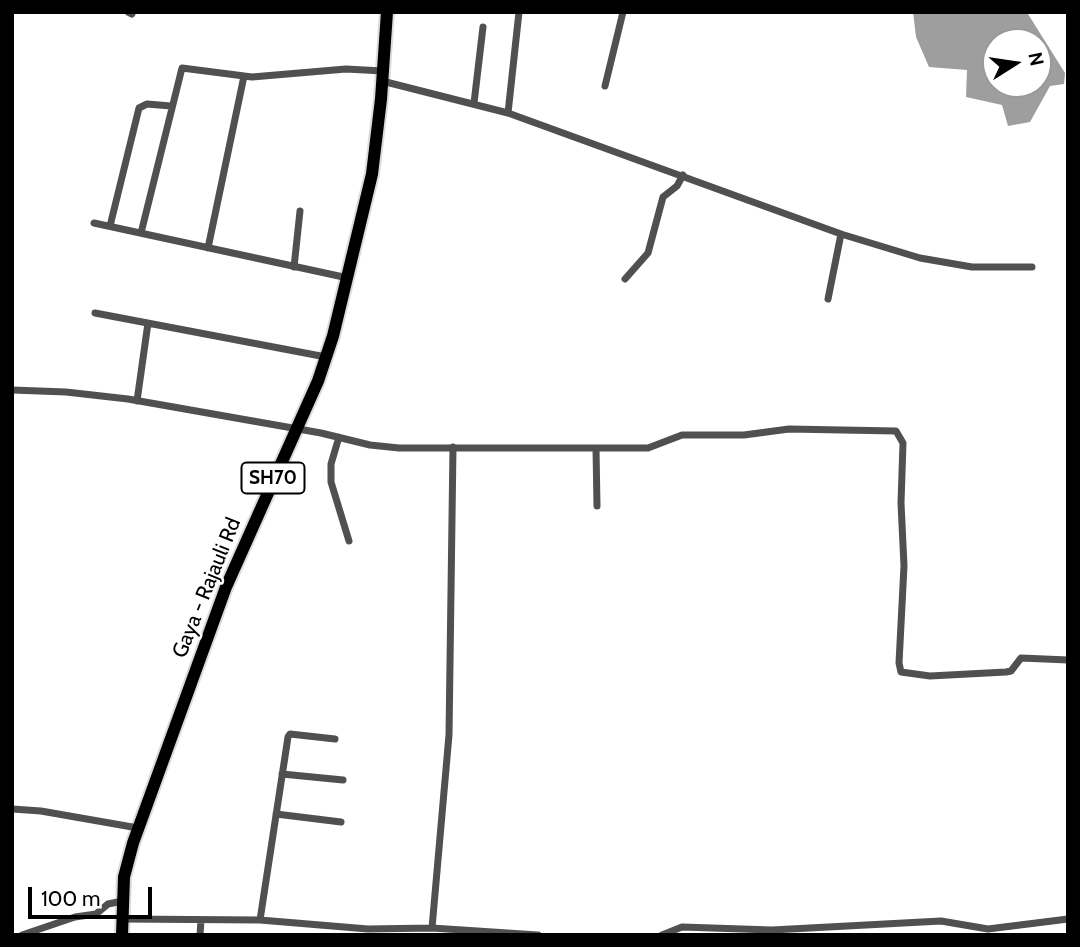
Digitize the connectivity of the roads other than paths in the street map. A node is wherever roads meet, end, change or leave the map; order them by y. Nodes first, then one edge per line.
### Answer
1 (387, 12) edge
2 (519, 12) edge
3 (623, 12) edge
4 (483, 27) dead end
5 (244, 76) junction
6 (383, 76) junction
7 (605, 86) dead end
8 (474, 103) junction
9 (171, 106) junction
10 (508, 113) junction
11 (683, 174) junction
12 (300, 211) dead end
13 (94, 223) dead end
14 (110, 226) junction
15 (141, 233) junction
16 (841, 234) junction
17 (208, 248) junction
18 (294, 267) junction
19 (1031, 267) dead end
20 (348, 278) junction
21 (625, 279) dead end
22 (828, 299) dead end
23 (95, 313) dead end
24 (148, 323) junction
25 (327, 357) junction
26 (12, 390) edge
27 (136, 401) junction
28 (295, 429) junction
29 (339, 437) junction
30 (453, 447) junction
31 (596, 448) junction
32 (597, 506) dead end
33 (348, 541) dead end
34 (1068, 660) edge
35 (335, 739) dead end
36 (282, 774) junction
37 (343, 780) dead end
38 (12, 809) edge
39 (276, 814) junction
40 (341, 822) dead end
41 (138, 828) junction
42 (122, 901) junction
43 (122, 919) junction
44 (1068, 919) edge
45 (201, 920) junction
46 (260, 920) junction
47 (432, 928) junction
48 (842, 930) edge
49 (368, 932) edge
50 (414, 932) edge
51 (772, 932) edge
52 (22, 935) edge
53 (122, 935) edge
54 (200, 935) edge
55 (538, 935) edge
56 (662, 935) edge

1 - 6 main road, Gaya - Rajauli Rd / SH70
2 - 10 street
3 - 7 street
4 - 8 street
5 - 6 street
5 - 9 street
5 - 17 street
6 - 8 street
6 - 20 main road, Gaya - Rajauli Rd / SH70
8 - 10 street
9 - 14 street
9 - 15 street
10 - 11 street
11 - 16 street
11 - 21 street
12 - 18 street
13 - 14 street
14 - 15 street
15 - 17 street
16 - 19 street
16 - 22 street
17 - 18 street
18 - 20 street
20 - 25 main road, Gaya - Rajauli Rd / SH70
23 - 24 street
24 - 25 street
24 - 27 street
25 - 28 main road, Gaya - Rajauli Rd / SH70
26 - 27 street
27 - 28 street
28 - 29 street
28 - 41 main road, Gaya - Rajauli Rd / SH70
29 - 30 street
29 - 33 street
30 - 31 street
30 - 47 street
31 - 32 street
31 - 34 street
35 - 36 street
36 - 37 street
36 - 39 street
38 - 41 street
39 - 40 street
39 - 46 street
41 - 42 main road, Gaya - Rajauli Rd / SH70
42 - 43 main road, Gaya - Rajauli Rd / SH70
42 - 52 street
43 - 45 street
43 - 53 main road, Gaya - Rajauli Rd / SH70
44 - 48 street
45 - 46 street
45 - 54 street
46 - 49 street
47 - 50 street
47 - 55 street
48 - 51 street
49 - 50 street
51 - 56 street

